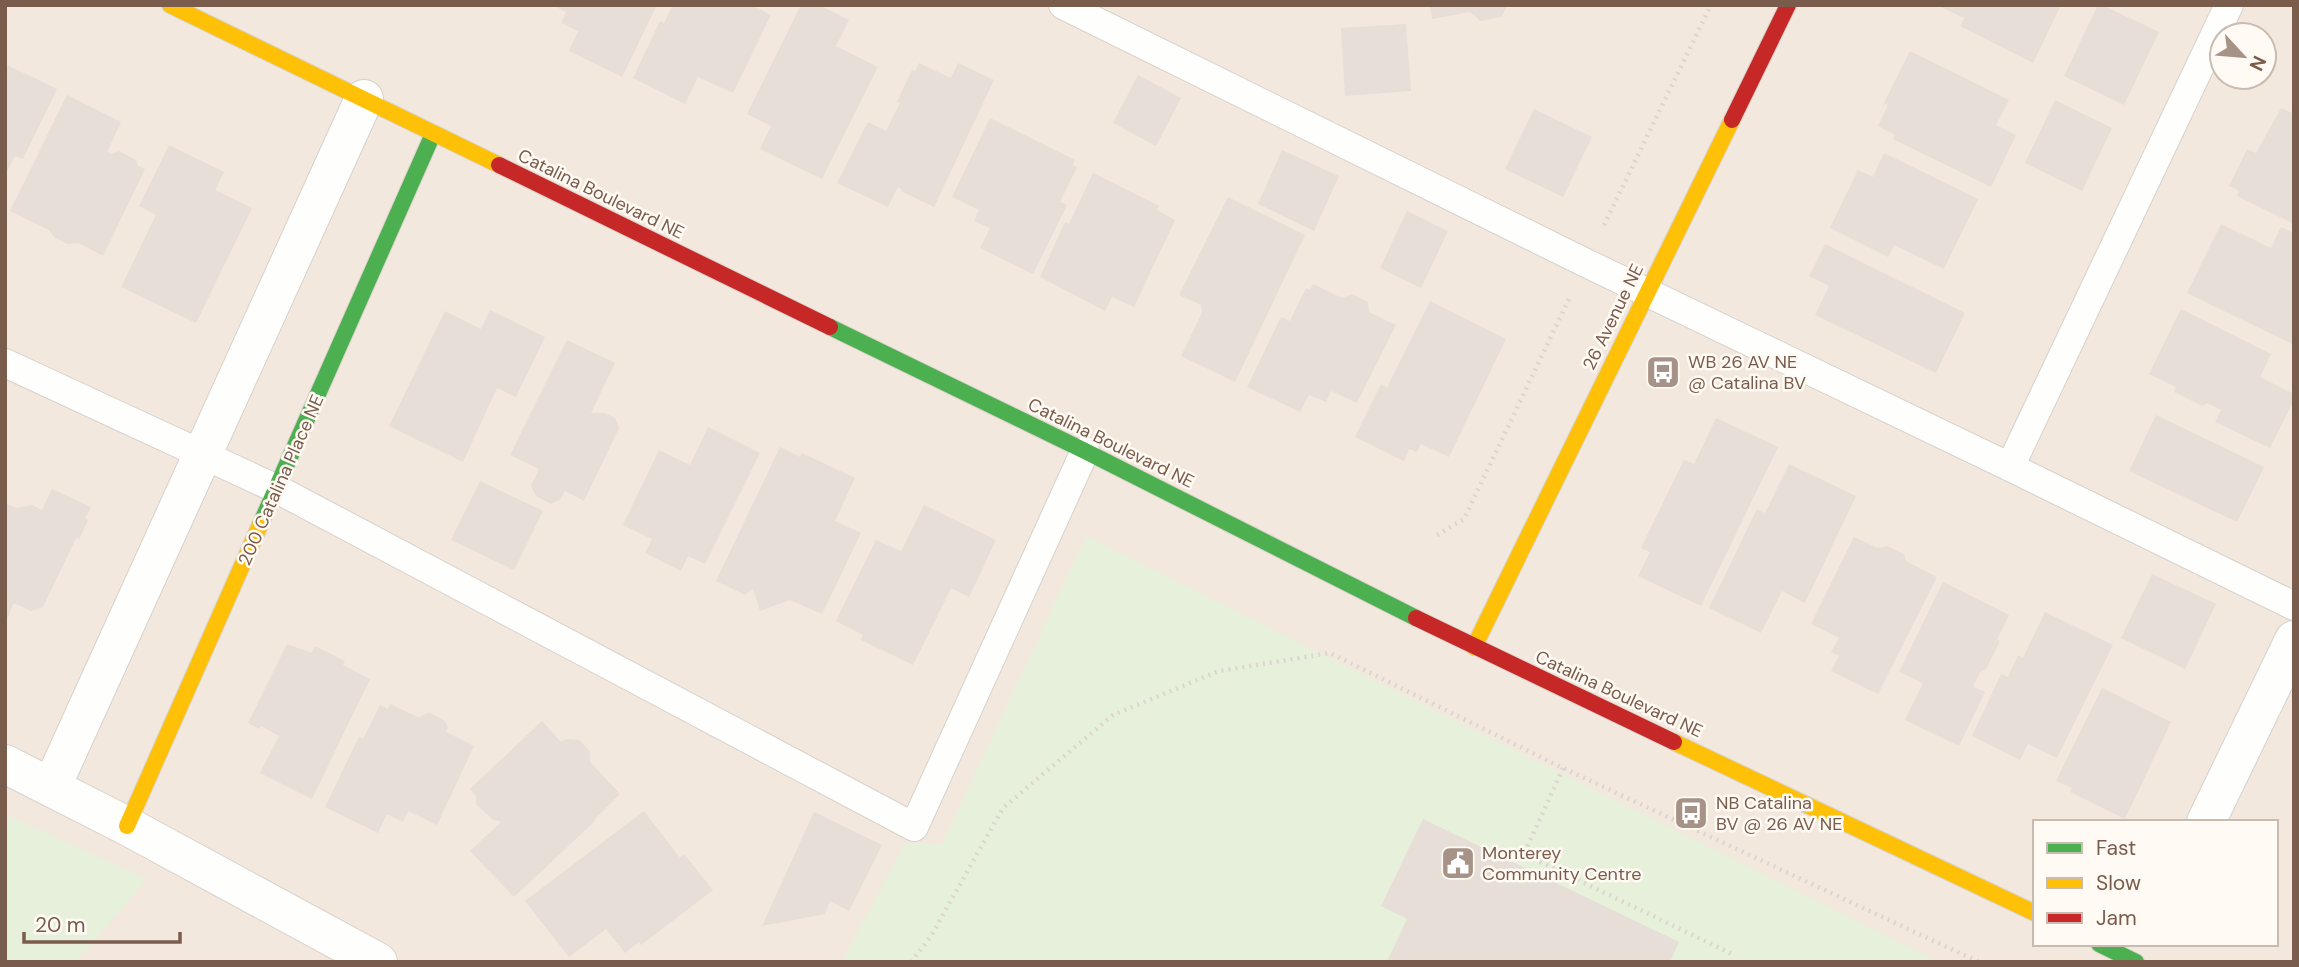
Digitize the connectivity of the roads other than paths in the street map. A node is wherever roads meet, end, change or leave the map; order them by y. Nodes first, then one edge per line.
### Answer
1 (170, 5) edge
2 (1063, 5) edge
3 (1788, 5) edge
4 (2230, 5) edge
5 (364, 99) junction
6 (433, 134) junction
7 (1646, 293) junction
8 (5, 363) edge
9 (1085, 451) junction
10 (203, 455) junction
11 (2010, 467) junction
12 (277, 489) junction
13 (2294, 606) edge
14 (2294, 640) edge
15 (1474, 647) junction
16 (5, 764) edge
17 (52, 786) junction
18 (2207, 820) edge
19 (127, 826) junction
20 (2033, 912) edge
21 (2103, 946) edge
22 (2145, 946) edge
23 (378, 962) edge
24 (2136, 962) edge

1 - 5 street, Catalina Boulevard NE
2 - 7 lane
3 - 7 street, 26 Avenue NE
4 - 11 lane
5 - 6 street, Catalina Boulevard NE
5 - 10 street
6 - 9 street, Catalina Boulevard NE
6 - 12 street, 200 Catalina Place NE
7 - 11 lane
7 - 15 street, 26 Avenue NE
8 - 10 lane
9 - 12 lane
9 - 15 street, Catalina Boulevard NE
10 - 12 lane
10 - 17 street
11 - 13 lane
12 - 19 street, 200 Catalina Place NE
14 - 18 street
15 - 20 street, Catalina Boulevard NE
16 - 17 street
17 - 19 street
19 - 23 street
21 - 24 street
22 - 24 street

